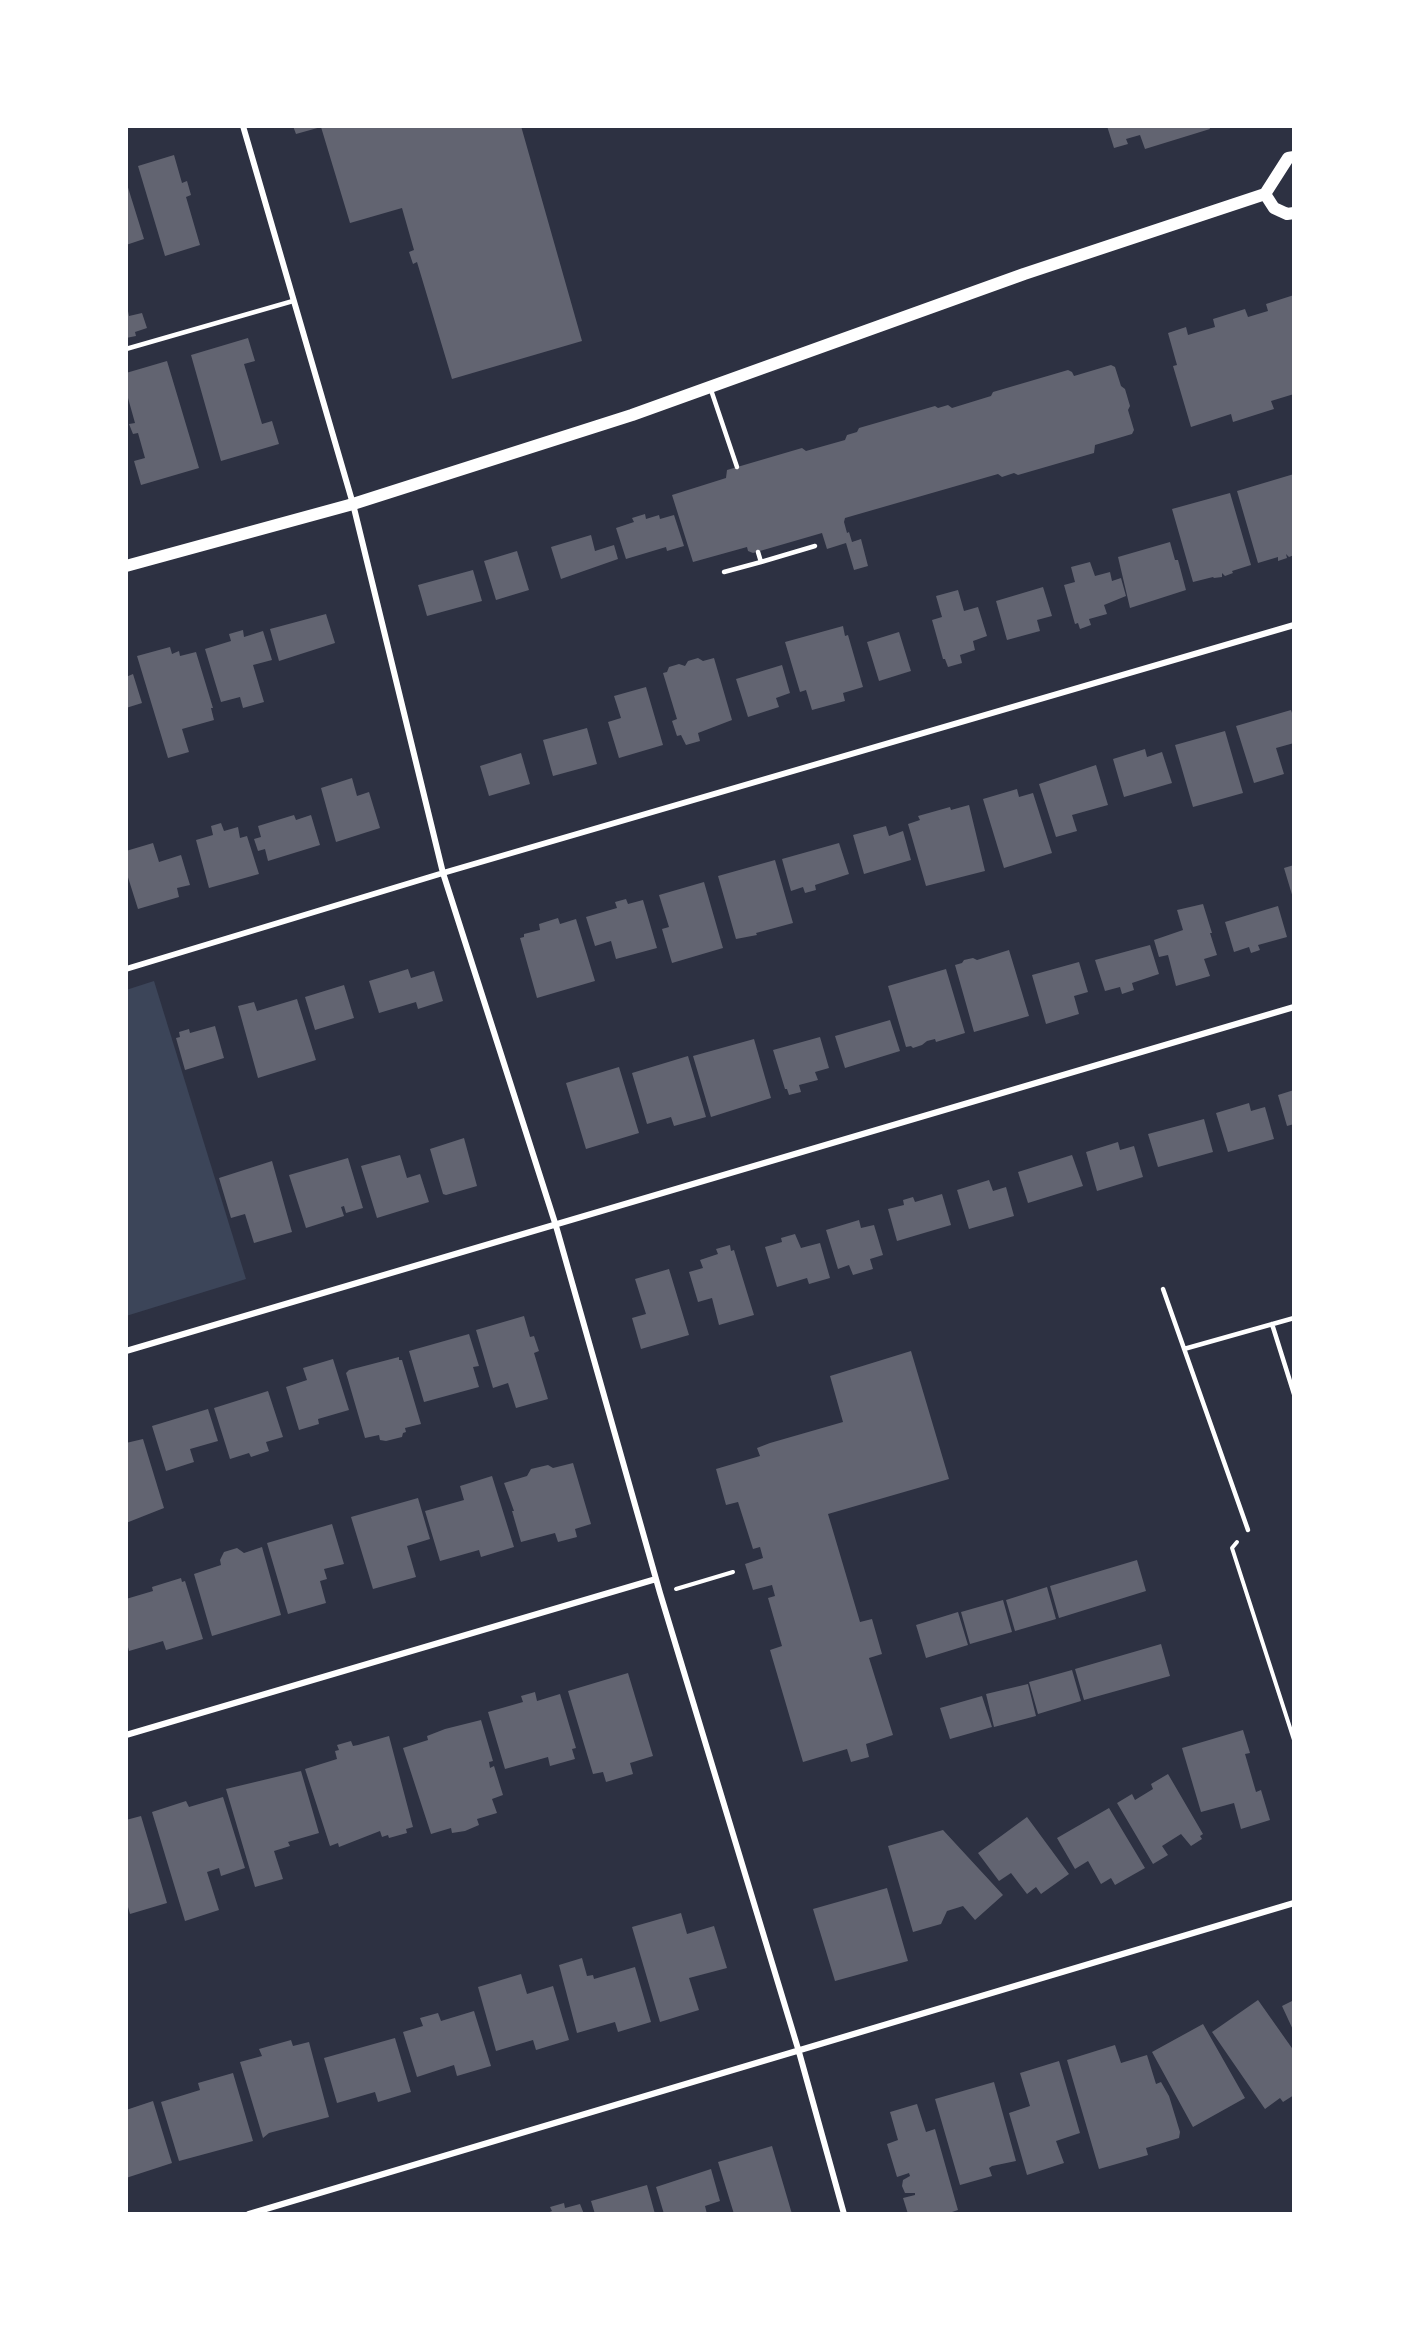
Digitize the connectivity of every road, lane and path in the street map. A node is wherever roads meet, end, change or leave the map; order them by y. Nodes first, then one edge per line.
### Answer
1 (243, 126) edge
2 (1294, 157) edge
3 (1265, 194) junction
4 (1294, 213) edge
5 (293, 301) junction
6 (126, 350) edge
7 (710, 387) junction
8 (737, 467) dead end
9 (352, 504) junction
10 (815, 546) dead end
11 (758, 552) dead end
12 (761, 562) junction
13 (126, 566) edge
14 (724, 572) dead end
15 (1294, 625) edge
16 (443, 873) junction
17 (126, 969) edge
18 (1294, 1007) edge
19 (556, 1226) junction
20 (1163, 1289) dead end
21 (1294, 1318) edge
22 (1272, 1324) junction
23 (1184, 1350) junction
24 (126, 1351) edge
25 (1294, 1394) edge
26 (1248, 1530) joint
27 (733, 1572) dead end
28 (656, 1579) junction
29 (660, 1593) junction
30 (126, 1735) edge
31 (1294, 1740) edge
32 (1294, 1903) edge
33 (799, 2052) junction
34 (249, 2214) edge
35 (844, 2214) edge

1 - 5 street
2 - 3 main road
3 - 4 main road
3 - 7 main road
5 - 6 lane
5 - 9 street
7 - 8 lane
7 - 9 main road
9 - 13 main road
9 - 16 street
10 - 12 lane
11 - 12 lane
12 - 14 lane
15 - 16 street
16 - 17 street
16 - 19 street
18 - 19 street
19 - 24 street
19 - 28 street
20 - 23 lane
21 - 22 lane
22 - 23 lane
22 - 25 lane
23 - 26 lane
26 - 31 path
27 - 29 path
28 - 29 street
28 - 30 street
29 - 33 street
32 - 33 street
33 - 34 street
33 - 35 street

